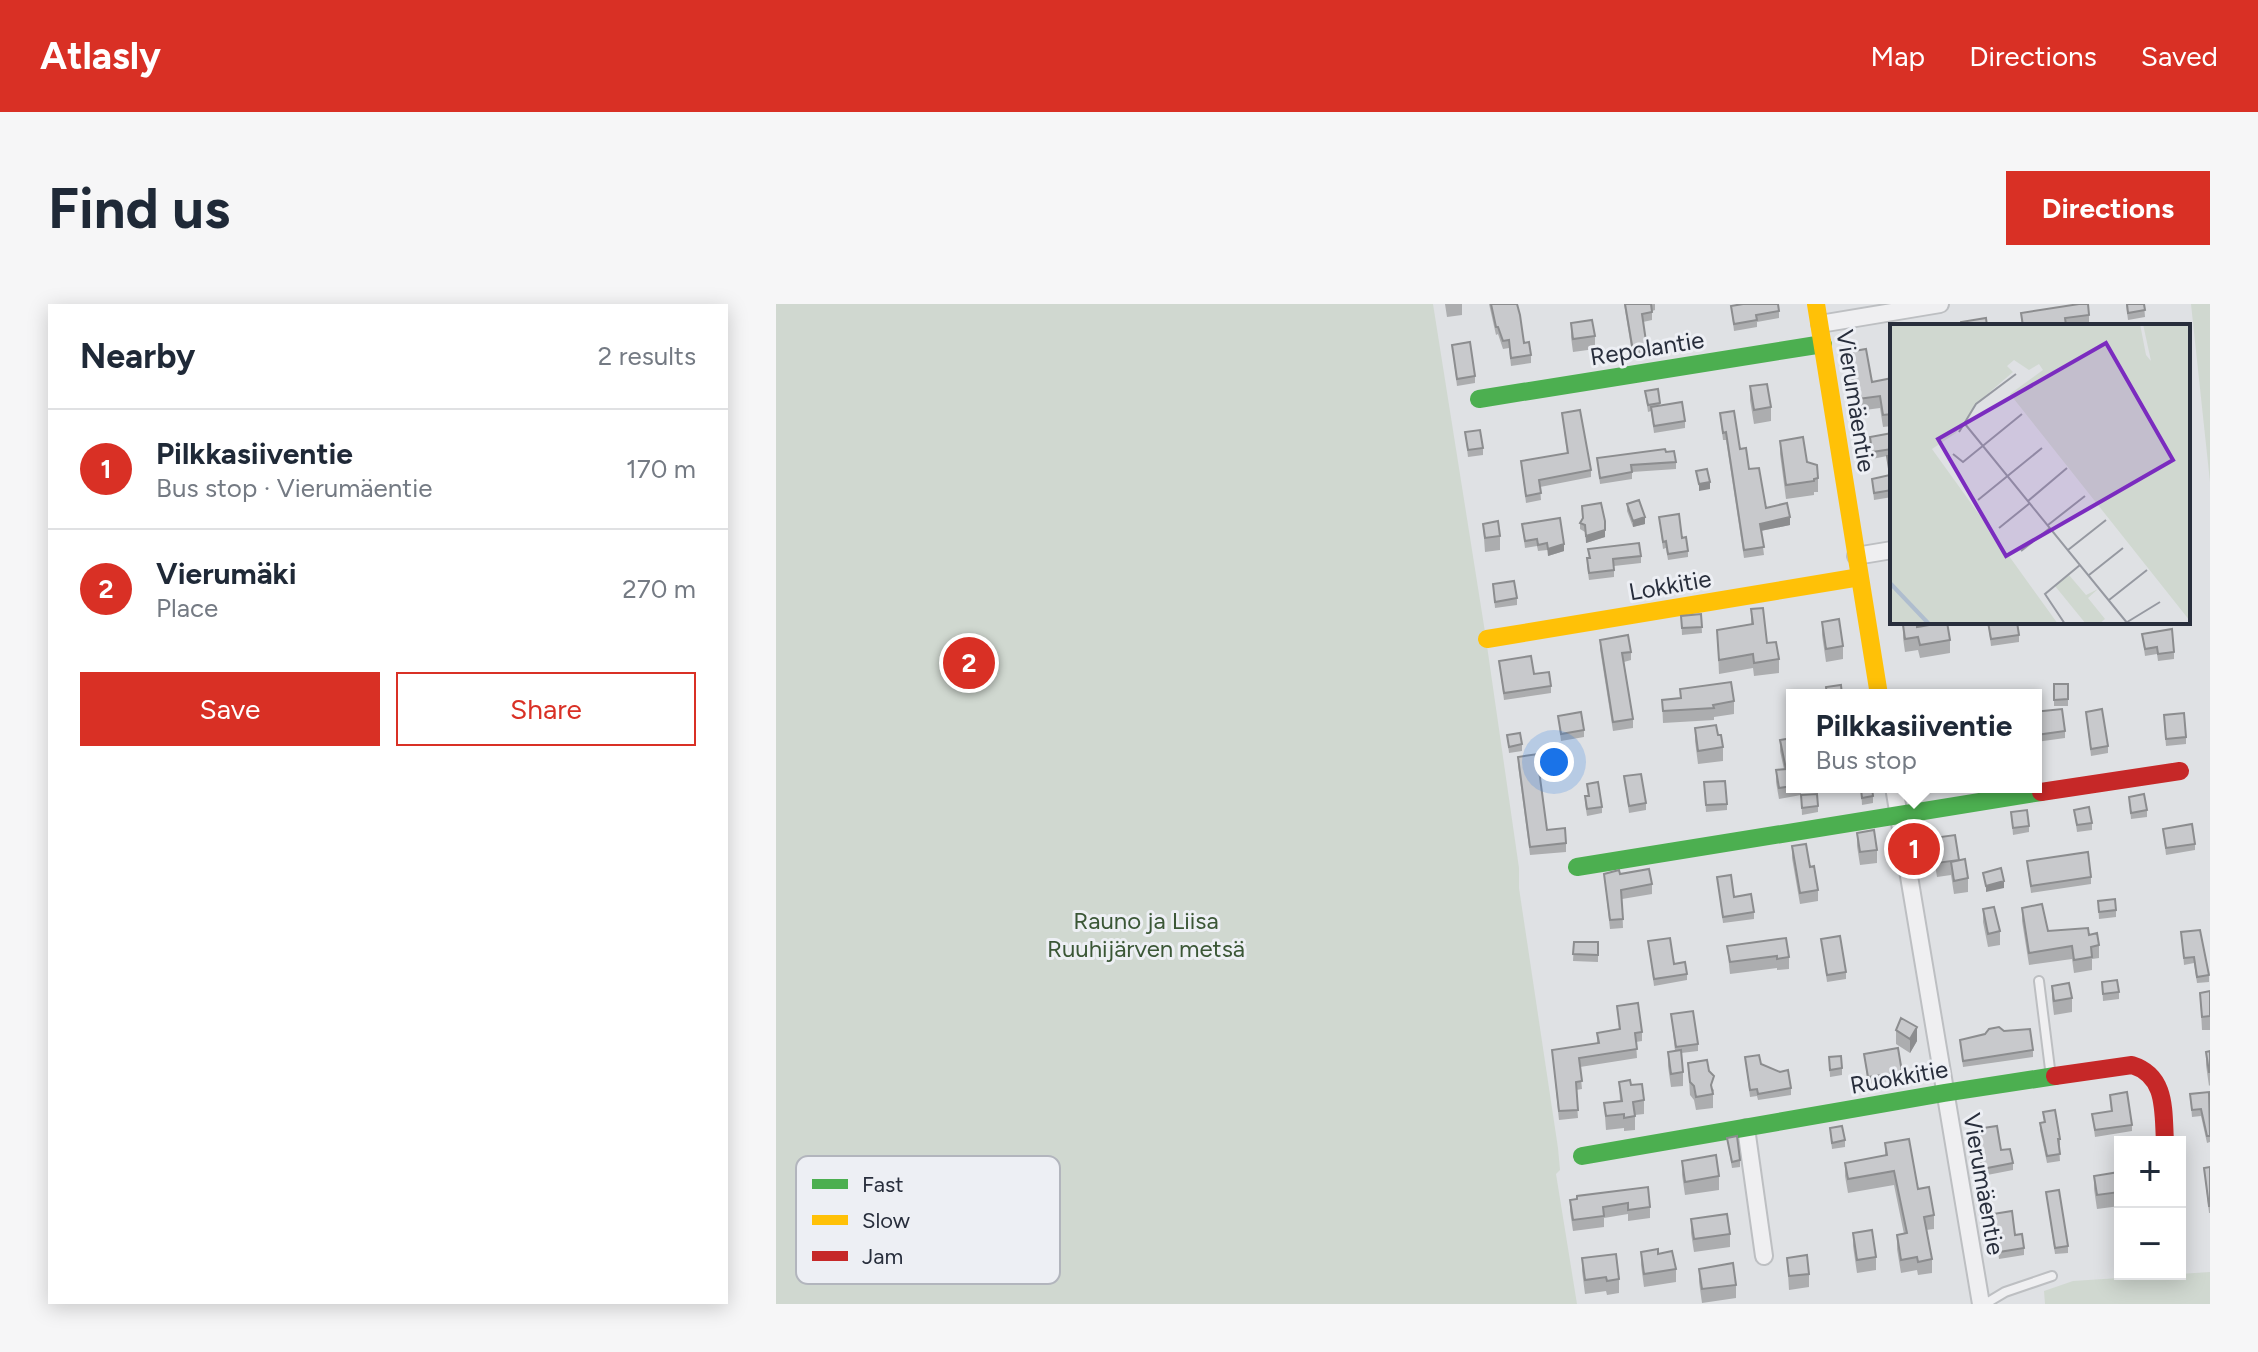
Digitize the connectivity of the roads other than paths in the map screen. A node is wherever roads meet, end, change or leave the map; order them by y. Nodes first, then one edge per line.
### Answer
1 (1816, 304) edge
2 (1940, 304) edge
3 (1820, 324) junction
4 (1823, 344) junction
5 (1479, 399) dead end
6 (1890, 550) edge
7 (1856, 556) junction
8 (1860, 577) junction
9 (1487, 639) dead end
10 (1878, 689) edge
11 (2180, 771) dead end
12 (2042, 792) edge
13 (1895, 793) edge
14 (2033, 793) edge
15 (1899, 813) junction
16 (1577, 867) dead end
17 (2039, 981) dead end
18 (2051, 1077) junction
19 (1944, 1093) junction
20 (1746, 1128) junction
21 (2164, 1136) edge
22 (1582, 1156) dead end
23 (1764, 1256) dead end
24 (2052, 1276) dead end
25 (1983, 1304) edge

1 - 3 street, Vierumäentie
2 - 3 street
3 - 4 street, Vierumäentie
4 - 5 street, Repolantie
4 - 7 street, Vierumäentie
6 - 7 street
7 - 8 street, Vierumäentie
8 - 9 street, Lokkitie
8 - 10 street, Vierumäentie
11 - 12 street
13 - 15 street, Vierumäentie
14 - 15 street
15 - 16 street
15 - 19 street, Vierumäentie
17 - 18 lane
18 - 19 street, Ruokkitie
18 - 21 street, Ruokkitie
19 - 20 street, Ruokkitie
19 - 25 street, Vierumäentie
20 - 22 street, Ruokkitie
20 - 23 street
24 - 25 lane

